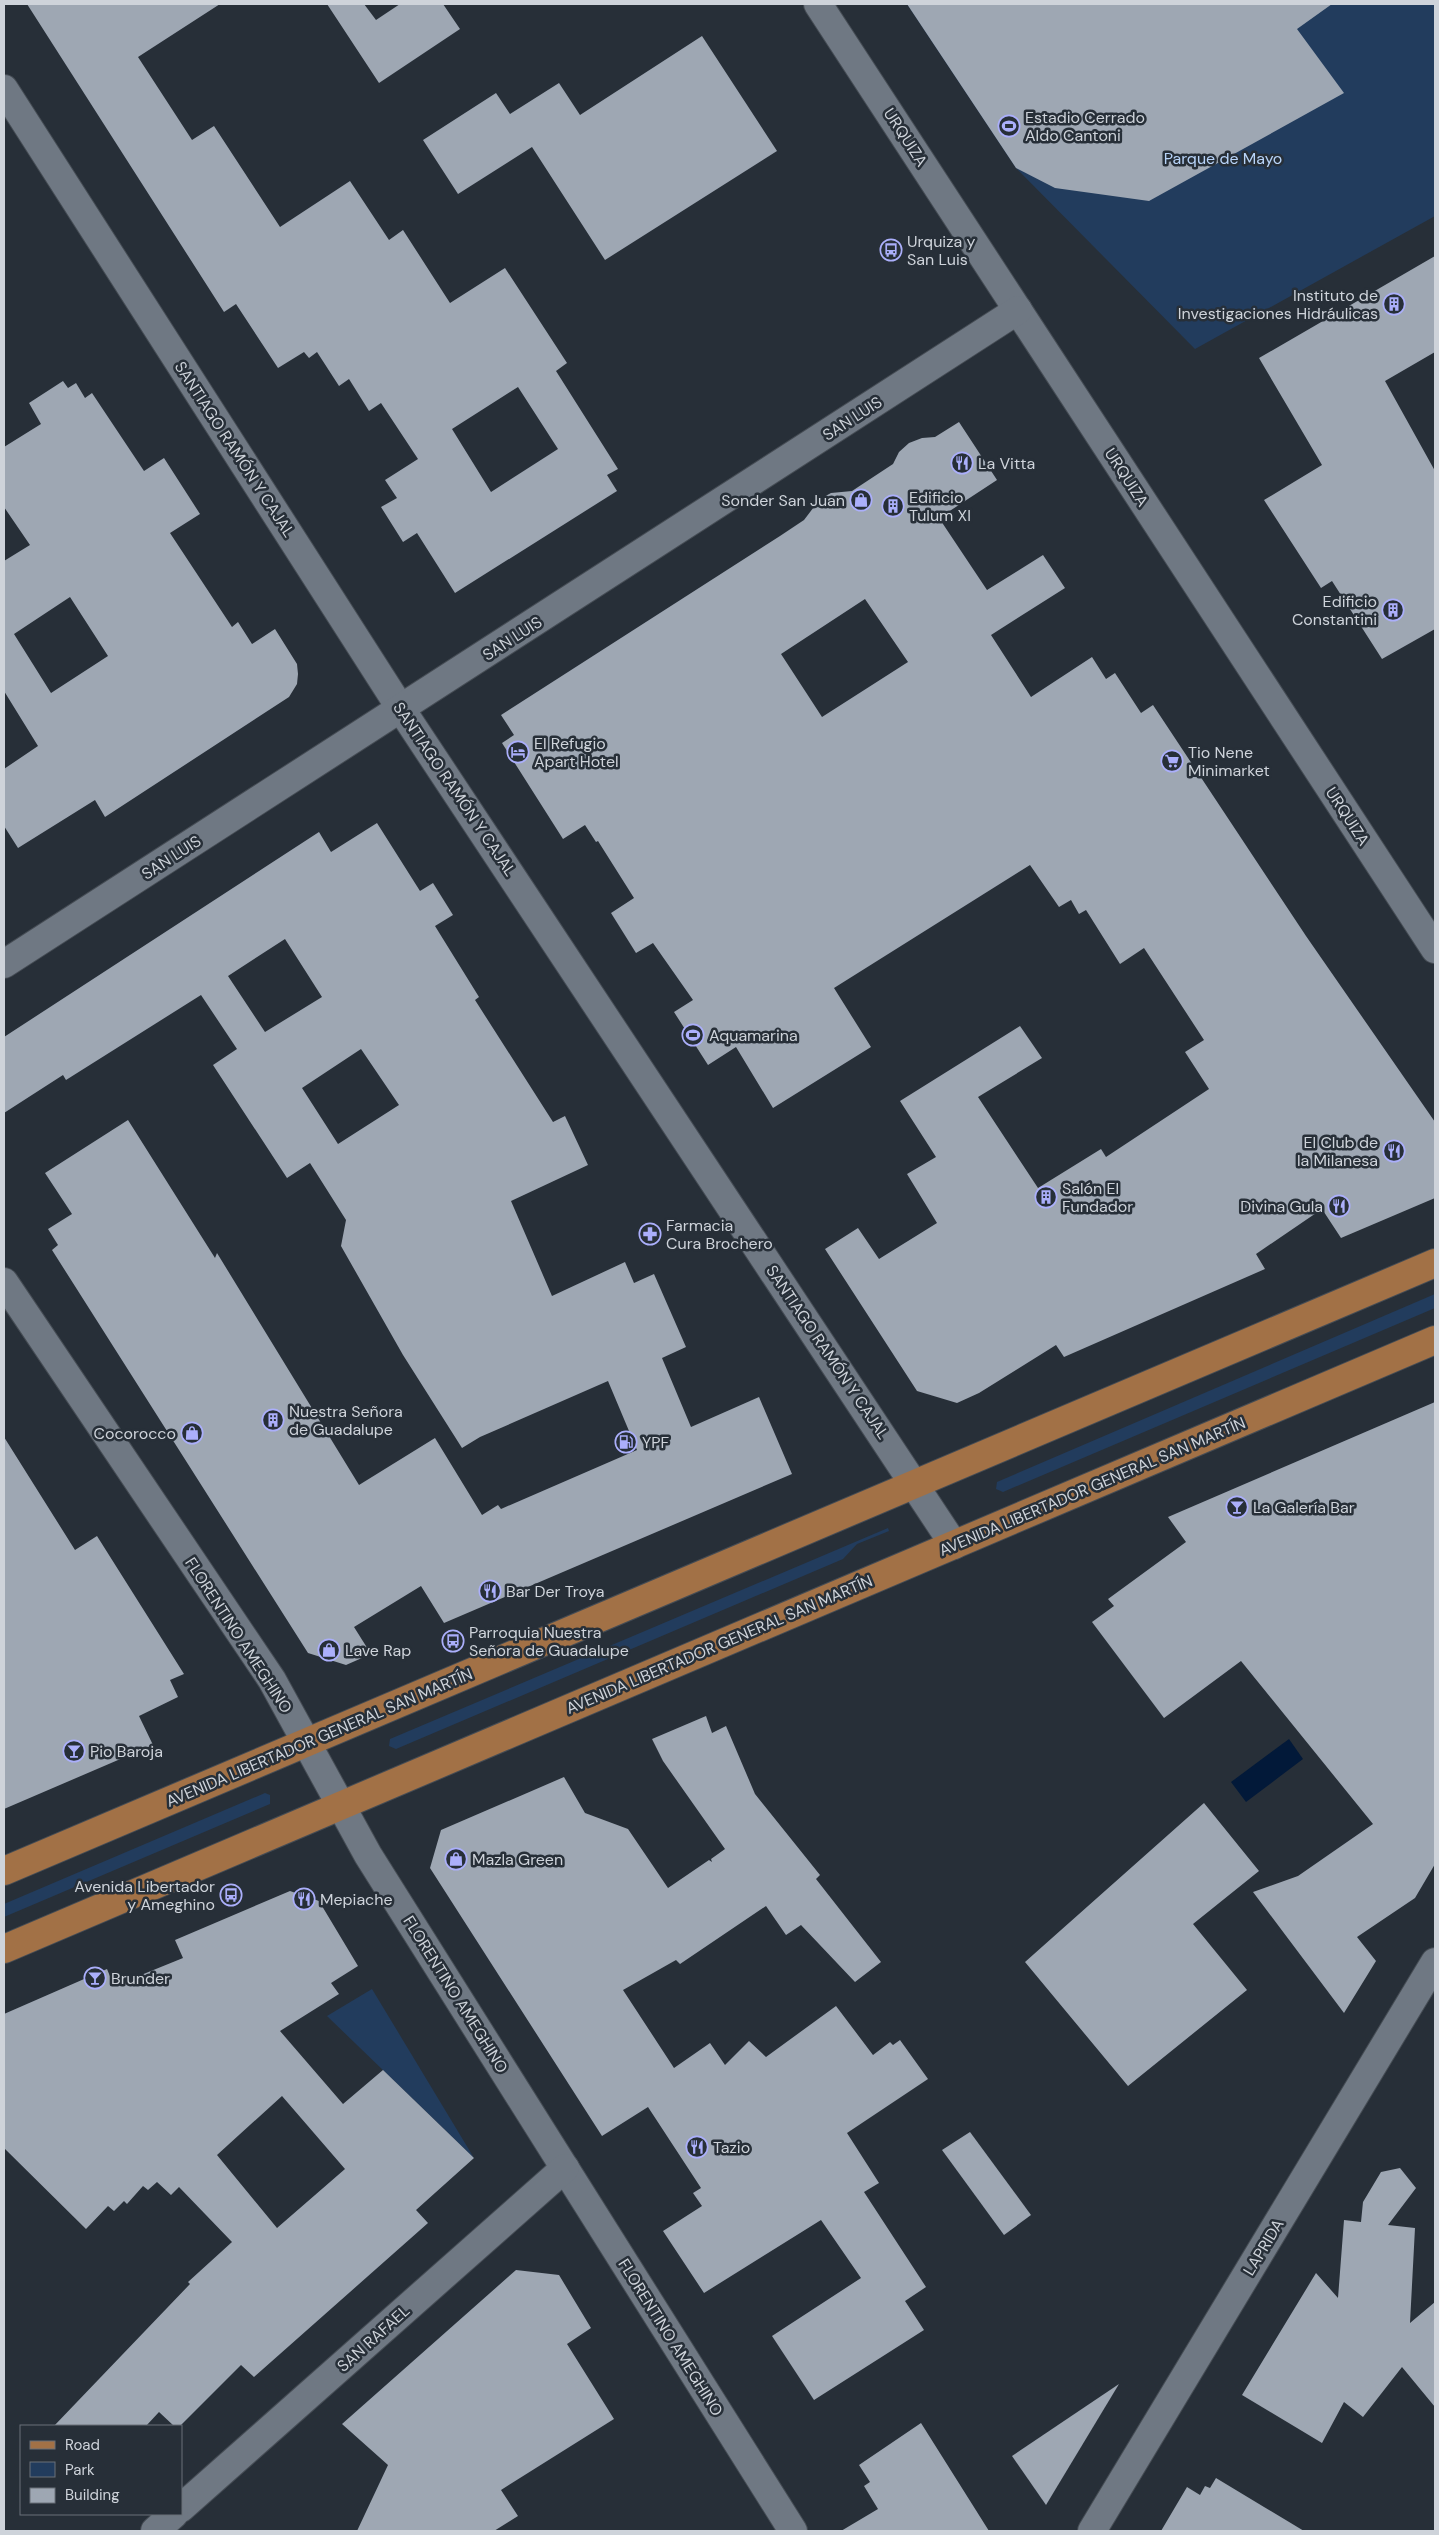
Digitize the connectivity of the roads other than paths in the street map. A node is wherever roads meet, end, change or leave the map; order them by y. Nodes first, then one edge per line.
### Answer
1 (818, 4) edge
2 (4, 91) edge
3 (1018, 310) junction
4 (401, 709) junction
5 (1435, 949) edge
6 (4, 964) edge
7 (1435, 1263) edge
8 (4, 1282) edge
9 (1435, 1340) edge
10 (915, 1484) junction
11 (954, 1544) junction
12 (306, 1743) junction
13 (341, 1805) junction
14 (4, 1872) edge
15 (4, 1949) edge
16 (1435, 1962) edge
17 (565, 2168) junction
18 (182, 2507) edge
19 (173, 2515) edge
20 (155, 2531) edge
21 (793, 2531) edge
22 (1092, 2531) edge

1 - 3 street, URQUIZA
2 - 4 street, SANTIAGO RAMÓN Y CAJAL
3 - 4 street, SAN LUIS
3 - 5 street, URQUIZA
4 - 6 street, SAN LUIS
4 - 10 street, SANTIAGO RAMÓN Y CAJAL
7 - 10 main road, AVENIDA LIBERTADOR GENERAL SAN MARTÍN
8 - 12 street, FLORENTINO AMEGHINO
9 - 11 main road, AVENIDA LIBERTADOR GENERAL SAN MARTÍN
10 - 11 street, SANTIAGO RAMÓN Y CAJAL
10 - 12 main road, AVENIDA LIBERTADOR GENERAL SAN MARTÍN
11 - 13 main road, AVENIDA LIBERTADOR GENERAL SAN MARTÍN
12 - 13 street, FLORENTINO AMEGHINO
12 - 14 main road, AVENIDA LIBERTADOR GENERAL SAN MARTÍN
13 - 15 main road, AVENIDA LIBERTADOR GENERAL SAN MARTÍN
13 - 17 street, FLORENTINO AMEGHINO
16 - 22 street, LAPRIDA
17 - 18 street, SAN RAFAEL
17 - 21 street, FLORENTINO AMEGHINO
19 - 20 street

